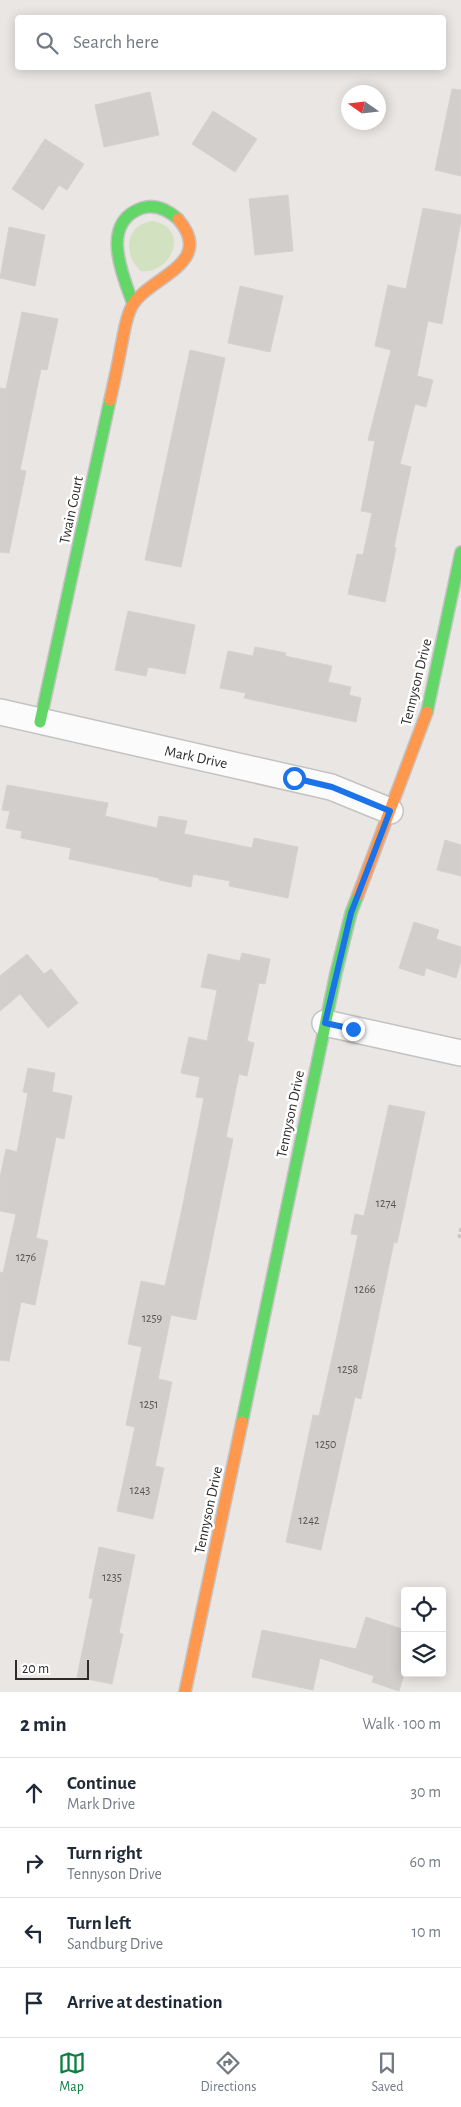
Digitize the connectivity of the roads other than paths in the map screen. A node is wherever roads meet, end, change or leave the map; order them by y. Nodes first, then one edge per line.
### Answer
1 (133, 304) junction
2 (461, 552) edge
3 (0, 712) edge
4 (40, 722) junction
5 (390, 811) junction
6 (325, 1023) junction
7 (461, 1053) edge
8 (185, 1692) edge

1 - 1 street
1 - 4 street, Twain Court
2 - 5 street, Tennyson Drive
3 - 4 street, Mark Drive
4 - 5 street, Mark Drive
5 - 6 street, Tennyson Drive
6 - 7 street
6 - 8 street, Tennyson Drive

